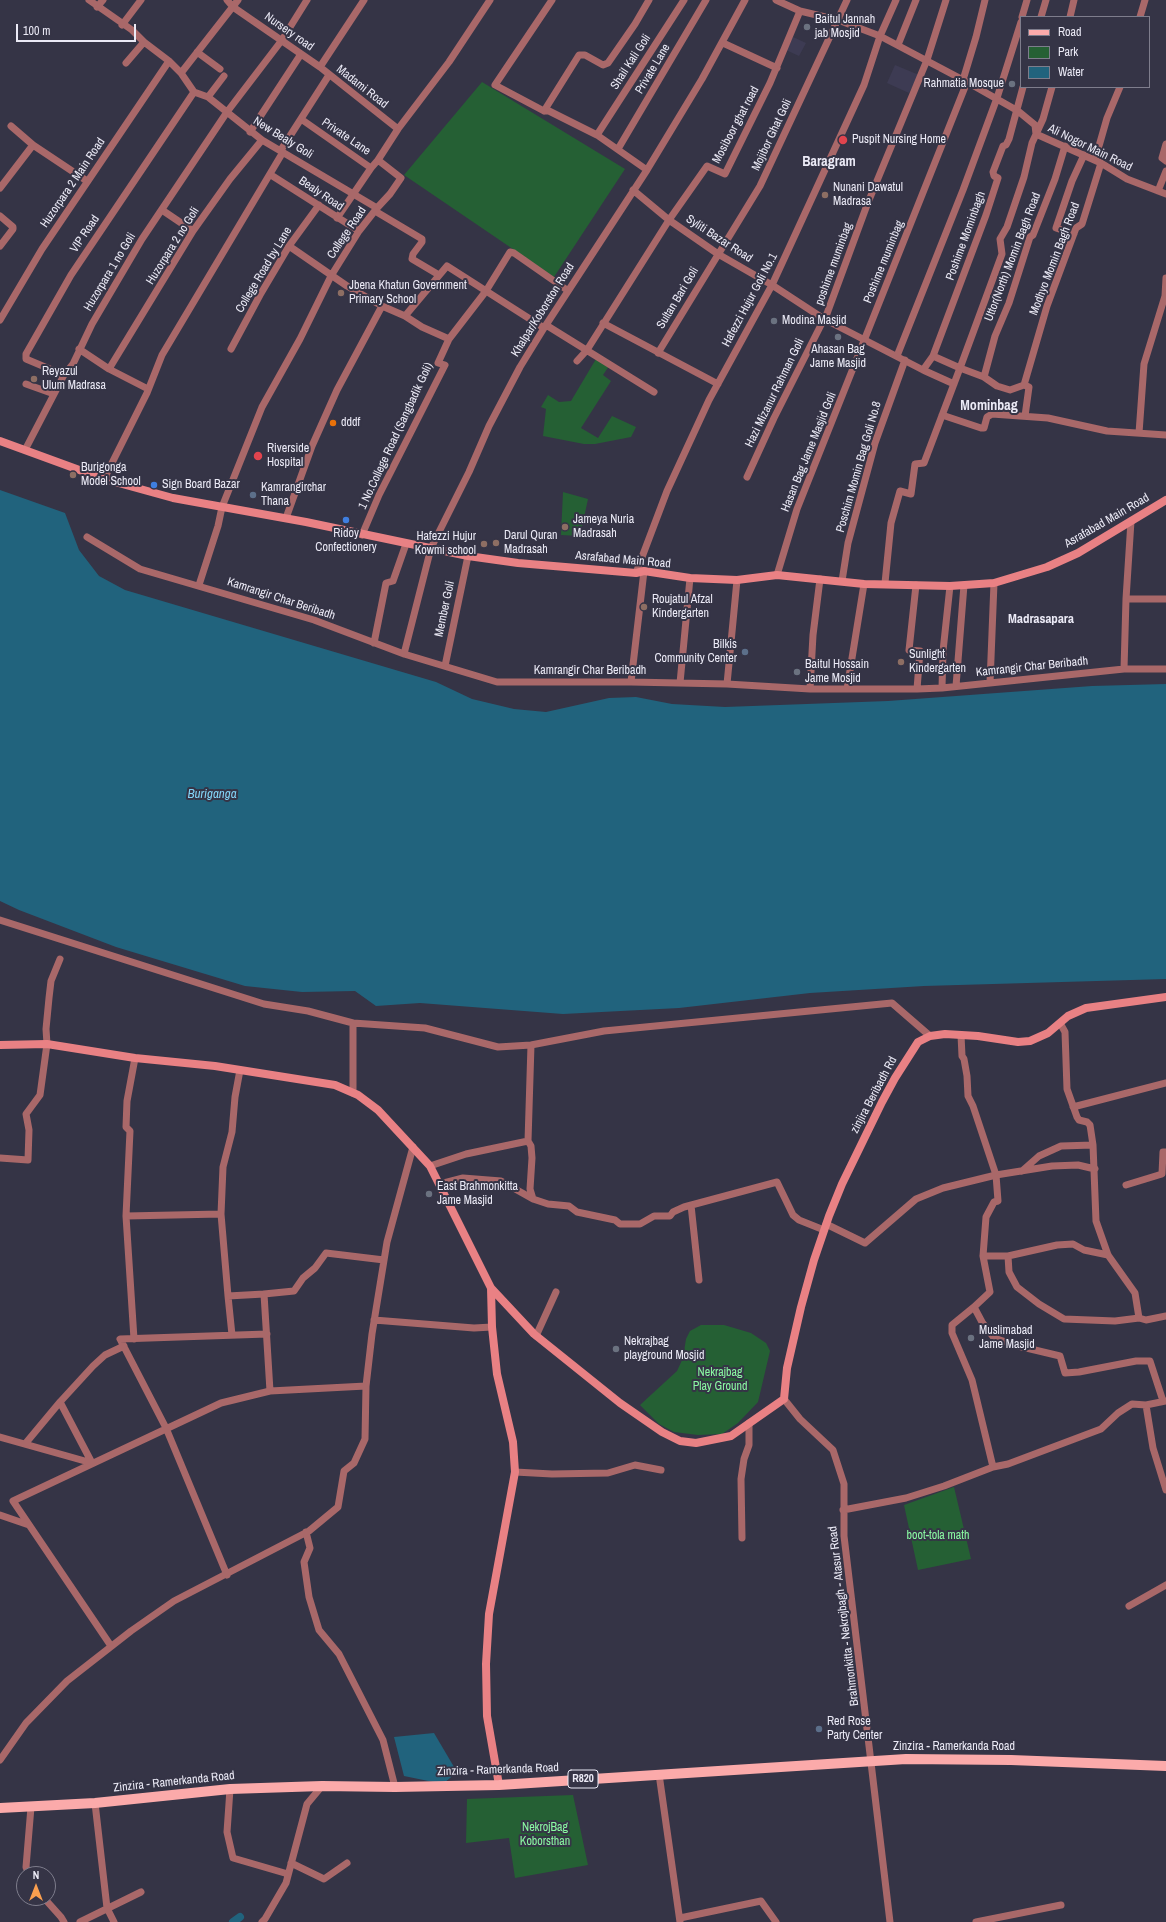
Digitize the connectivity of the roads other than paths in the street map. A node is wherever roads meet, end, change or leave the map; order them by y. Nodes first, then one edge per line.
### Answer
1 (89, 0) edge
2 (103, 0) edge
3 (141, 0) edge
4 (226, 0) edge
5 (238, 0) edge
6 (307, 0) edge
7 (364, 0) edge
8 (490, 0) edge
9 (552, 0) edge
10 (649, 0) edge
11 (684, 0) edge
12 (706, 0) edge
13 (745, 0) edge
14 (776, 0) edge
15 (847, 0) edge
16 (896, 0) edge
17 (916, 0) edge
18 (946, 0) edge
19 (985, 0) edge
20 (1027, 0) edge
21 (1046, 0) edge
22 (1074, 0) edge
23 (1145, 0) edge
24 (233, 6) junction
25 (97, 7) junction
26 (800, 11) junction
27 (1022, 16) edge
28 (1041, 16) edge
29 (1070, 16) edge
30 (1140, 16) edge
31 (838, 20) junction
32 (122, 25) junction
33 (1020, 25) edge
34 (880, 36) junction
35 (282, 40) junction
36 (144, 42) junction
37 (723, 43) junction
38 (898, 45) junction
39 (198, 52) junction
40 (301, 54) junction
41 (927, 60) junction
42 (169, 61) junction
43 (126, 63) dead end
44 (320, 67) junction
45 (776, 68) junction
46 (181, 73) junction
47 (329, 75) junction
48 (965, 81) junction
49 (1024, 88) edge
50 (1052, 88) edge
51 (1120, 88) edge
52 (194, 92) junction
53 (208, 98) junction
54 (997, 98) junction
55 (1018, 110) junction
56 (544, 111) junction
57 (227, 112) junction
58 (301, 119) junction
59 (11, 126) dead end
60 (398, 129) junction
61 (250, 132) junction
62 (1036, 134) junction
63 (597, 135) junction
64 (262, 140) junction
65 (1166, 144) edge
66 (33, 145) junction
67 (1065, 146) junction
68 (618, 149) junction
69 (282, 151) junction
70 (1084, 155) junction
71 (378, 160) junction
72 (1166, 161) edge
73 (1098, 162) junction
74 (371, 168) junction
75 (647, 170) junction
76 (1166, 171) edge
77 (271, 175) junction
78 (87, 181) junction
79 (0, 188) edge
80 (633, 190) junction
81 (1158, 192) junction
82 (353, 194) junction
83 (1166, 194) edge
84 (319, 204) junction
85 (376, 209) junction
86 (162, 210) junction
87 (0, 216) edge
88 (337, 218) junction
89 (669, 220) junction
90 (193, 231) junction
91 (359, 231) junction
92 (1074, 234) junction
93 (0, 246) edge
94 (289, 246) junction
95 (718, 254) junction
96 (439, 275) junction
97 (331, 276) junction
98 (1166, 278) edge
99 (772, 285) junction
100 (567, 290) junction
101 (486, 291) junction
102 (382, 306) junction
103 (405, 316) junction
104 (824, 319) junction
105 (0, 320) edge
106 (601, 326) junction
107 (545, 327) junction
108 (597, 338) dead end
109 (449, 339) junction
110 (865, 339) junction
111 (79, 349) junction
112 (231, 349) dead end
113 (587, 350) junction
114 (658, 352) junction
115 (897, 356) junction
116 (933, 356) junction
117 (905, 360) junction
118 (577, 361) dead end
119 (960, 368) junction
120 (109, 369) junction
121 (923, 370) junction
122 (64, 375) junction
123 (984, 377) junction
124 (26, 384) dead end
125 (718, 384) junction
126 (954, 384) junction
127 (1024, 385) junction
128 (148, 389) junction
129 (654, 392) dead end
130 (54, 394) junction
131 (942, 415) junction
132 (1025, 416) junction
133 (1139, 433) junction
134 (1166, 435) edge
135 (0, 441) edge
136 (25, 450) junction
137 (747, 477) dead end
138 (104, 479) junction
139 (1166, 500) edge
140 (222, 507) junction
141 (286, 518) junction
142 (1131, 521) junction
143 (362, 535) junction
144 (87, 537) dead end
145 (406, 544) junction
146 (431, 548) junction
147 (468, 556) junction
148 (640, 572) junction
149 (777, 575) junction
150 (690, 578) junction
151 (820, 579) junction
152 (737, 580) junction
153 (842, 581) junction
154 (885, 583) junction
155 (994, 583) junction
156 (864, 584) junction
157 (199, 585) junction
158 (916, 585) junction
159 (964, 585) junction
160 (950, 586) junction
161 (1126, 599) junction
162 (1166, 599) edge
163 (374, 643) junction
164 (404, 654) junction
165 (445, 666) junction
166 (1124, 669) junction
167 (1166, 669) edge
168 (631, 682) junction
169 (680, 683) junction
170 (990, 683) junction
171 (727, 684) junction
172 (956, 686) junction
173 (942, 688) junction
174 (810, 689) junction
175 (847, 689) junction
176 (917, 689) junction
177 (0, 920) edge
178 (60, 959) dead end
179 (1166, 996) edge
180 (353, 1023) junction
181 (1060, 1023) junction
182 (961, 1035) junction
183 (930, 1036) junction
184 (46, 1044) junction
185 (0, 1045) edge
186 (531, 1045) junction
187 (135, 1058) junction
188 (240, 1070) junction
189 (1166, 1083) edge
190 (353, 1093) junction
191 (1073, 1107) junction
192 (528, 1141) junction
193 (1093, 1145) junction
194 (413, 1147) junction
195 (1166, 1152) edge
196 (0, 1158) edge
197 (430, 1166) junction
198 (1095, 1169) junction
199 (1022, 1171) junction
200 (996, 1175) junction
201 (440, 1184) junction
202 (1126, 1185) dead end
203 (533, 1199) junction
204 (691, 1205) junction
205 (221, 1214) junction
206 (126, 1216) junction
207 (825, 1228) junction
208 (983, 1256) junction
209 (1008, 1256) junction
210 (1108, 1256) junction
211 (384, 1260) junction
212 (699, 1280) dead end
213 (491, 1288) junction
214 (556, 1292) dead end
215 (264, 1294) junction
216 (228, 1296) junction
217 (974, 1307) junction
218 (1166, 1316) edge
219 (1139, 1318) junction
220 (374, 1320) junction
221 (492, 1327) junction
222 (267, 1334) junction
223 (232, 1335) junction
224 (536, 1336) junction
225 (134, 1339) junction
226 (124, 1346) junction
227 (366, 1386) junction
228 (270, 1391) junction
229 (784, 1399) junction
230 (1165, 1401) edge
231 (60, 1402) junction
232 (1146, 1405) junction
233 (749, 1423) junction
234 (166, 1428) junction
235 (0, 1437) edge
236 (25, 1444) junction
237 (92, 1463) junction
238 (993, 1466) junction
239 (661, 1470) dead end
240 (515, 1472) junction
241 (1166, 1490) edge
242 (843, 1510) junction
243 (0, 1515) edge
244 (29, 1525) junction
245 (306, 1532) junction
246 (742, 1538) dead end
247 (227, 1575) junction
248 (1166, 1586) edge
249 (1129, 1606) dead end
250 (111, 1646) junction
251 (0, 1760) edge
252 (871, 1761) junction
253 (1166, 1766) edge
254 (659, 1774) junction
255 (499, 1785) junction
256 (322, 1786) junction
257 (395, 1787) junction
258 (230, 1789) junction
259 (96, 1803) junction
260 (31, 1806) junction
261 (0, 1808) edge
262 (291, 1863) junction
263 (347, 1863) dead end
264 (26, 1866) edge
265 (288, 1874) junction
266 (140, 1892) dead end
267 (1061, 1905) dead end
268 (51, 1906) edge
269 (107, 1908) junction
270 (680, 1920) edge
271 (265, 1921) edge
272 (64, 1922) edge
273 (80, 1922) edge
274 (114, 1922) edge
275 (776, 1922) edge
276 (890, 1922) edge
277 (976, 1922) edge

1 - 25 street
2 - 25 street
3 - 32 street
4 - 24 street, Nursery road
5 - 24 street
6 - 35 street, Huzorpara 1 no Goli
7 - 44 street, Madami Road
8 - 60 street
9 - 56 street
10 - 56 street
11 - 63 street, Shail Kali Goli
12 - 68 street, Private Lane
13 - 37 street, Khalpar/Koborston Road
14 - 26 street, Ali Nogor Main Road
15 - 31 street, Mojibor Ghat Goli
16 - 34 street, Hafezzi Hujur Goli No.1
17 - 38 street
18 - 41 street, poshime muminbag
19 - 48 street, Poshime muminbag
20 - 27 street
21 - 28 street
22 - 29 street
23 - 30 street
24 - 35 street, Nursery road
24 - 39 street
25 - 32 street
26 - 31 street, Ali Nogor Main Road
26 - 45 street, Mosiboor ghat road
31 - 34 street, Ali Nogor Main Road
31 - 95 street, Mojibor Ghat Goli
32 - 36 street
33 - 54 street
34 - 38 street, Ali Nogor Main Road
34 - 99 street, Hafezzi Hujur Goli No.1
35 - 40 street, Nursery road
35 - 57 street, Huzorpara 1 no Goli
36 - 42 street
36 - 43 street
37 - 45 street
37 - 75 street, Khalpar/Koborston Road
38 - 41 street, Ali Nogor Main Road
39 - 46 street
39 - 53 street
40 - 44 street, Nursery road
40 - 61 street
41 - 48 street, Ali Nogor Main Road
41 - 104 street, poshime muminbag
42 - 46 street
42 - 78 street, Huzorpara 2 Main Road
44 - 47 street, Madami Road
45 - 89 street, Mosiboor ghat road
46 - 52 street
47 - 58 street
47 - 60 street, Madami Road
48 - 54 street, Ali Nogor Main Road
48 - 110 street, Poshime muminbag
49 - 55 street
50 - 62 street
51 - 73 street, Modhyo Momin Bagh Road
52 - 53 street, New Bealy Goli
52 - 122 street, VIP Road
53 - 57 street, New Bealy Goli
54 - 55 street, Ali Nogor Main Road
54 - 115 street
55 - 62 street, Ali Nogor Main Road
55 - 116 street, Poshime Mominbagh
56 - 63 street
57 - 61 street, New Bealy Goli
57 - 86 street, Huzorpara 1 no Goli
58 - 69 street
58 - 74 street, Private Lane
59 - 66 street
60 - 71 street
61 - 64 street, New Bealy Goli
62 - 67 street, Ali Nogor Main Road
62 - 119 street
63 - 68 street
64 - 69 street, New Bealy Goli
64 - 90 street, Huzorpara 2 no Goli
65 - 72 street
66 - 78 street
66 - 79 street
67 - 70 street, Ali Nogor Main Road
67 - 123 street, Uttor(North) Momin Bagh Road
68 - 75 street
69 - 77 street
69 - 82 street, New Bealy Goli
70 - 73 street, Ali Nogor Main Road
70 - 92 street
71 - 74 street, Private Lane
71 - 85 street, College Road
73 - 81 street, Ali Nogor Main Road
73 - 92 street, Modhyo Momin Bagh Road
74 - 82 street
75 - 80 street, Khalpar/Koborston Road
76 - 81 street
77 - 84 street, Bealy Road
77 - 128 street
78 - 105 street, Huzorpara 2 Main Road
80 - 89 street, Syliti Bazar Road
80 - 100 street, Khalpar/Koborston Road
81 - 83 street, Ali Nogor Main Road
82 - 85 street, New Bealy Goli
82 - 88 street
84 - 88 street, Bealy Road
84 - 94 street, College Road by Lane
85 - 91 street, College Road
85 - 96 street, New Bealy Goli
86 - 90 street
86 - 111 street, Huzorpara 1 no Goli
87 - 93 street
88 - 91 street, Bealy Road
89 - 95 street, Syliti Bazar Road
89 - 106 street
90 - 120 street, Huzorpara 2 no Goli
91 - 97 street, College Road
92 - 127 street, Modhyo Momin Bagh Road
94 - 97 street
94 - 112 street, College Road by Lane
95 - 99 street, Syliti Bazar Road
95 - 114 street, Sultan Bari Goli
96 - 101 street
96 - 103 street
97 - 102 street
97 - 140 street, College Road
98 - 133 street
99 - 104 street, Syliti Bazar Road
99 - 125 street, Hafezzi Hujur Goli No.1
100 - 101 street, 1 No.College Road (Sangbadik Goli)
100 - 107 street, Khalpar/Koborston Road
101 - 107 street
101 - 109 street, 1 No.College Road (Sangbadik Goli)
102 - 103 street
102 - 141 street
103 - 109 street
104 - 110 street, Syliti Bazar Road
104 - 137 street, Hazi Mizanur Rahman Goli
106 - 108 street
106 - 113 street
106 - 114 street
107 - 113 street
107 - 146 street, Khalpar/Koborston Road
109 - 143 street, 1 No.College Road (Sangbadik Goli)
110 - 115 street, Syliti Bazar Road
110 - 149 street, Hasan Bag Jame Masjid Goli
111 - 120 street
111 - 122 street, Huzorpara 1 no Goli
113 - 118 street
113 - 129 street
114 - 125 street
115 - 117 street, Syliti Bazar Road
116 - 119 street
116 - 121 street, Poshime Mominbagh
117 - 121 street, Syliti Bazar Road
117 - 153 street, Poschim Momin Bag Goli No.8
119 - 123 street
119 - 126 street
120 - 128 street
121 - 126 street, Syliti Bazar Road
122 - 130 street, Huzorpara 1 no Goli
123 - 127 street
124 - 130 street
125 - 148 street, Hafezzi Hujur Goli No.1
126 - 131 street
127 - 132 street
128 - 138 street
130 - 136 street, Huzorpara 1 no Goli
131 - 132 street
131 - 154 street
132 - 133 street
133 - 134 street
135 - 136 street, Asrafabad Main Road
136 - 138 street, Asrafabad Main Road
138 - 140 street, Asrafabad Main Road
139 - 142 street, Asrafabad Main Road
140 - 141 street, Asrafabad Main Road
140 - 157 street, College Road
141 - 143 street, Asrafabad Main Road
142 - 155 street, Asrafabad Main Road
142 - 161 street
143 - 145 street, Asrafabad Main Road
144 - 157 street, Kamrangir Char Beribadh
145 - 146 street, Asrafabad Main Road
145 - 163 street
146 - 147 street, Asrafabad Main Road
146 - 164 street, Khalpar/Koborston Road
147 - 148 street, Asrafabad Main Road
147 - 165 street, Member Goli
148 - 150 street, Asrafabad Main Road
148 - 168 street, Hafezzi Hujur Goli No.1
149 - 151 street, Asrafabad Main Road
149 - 152 street, Asrafabad Main Road
150 - 152 street, Asrafabad Main Road
150 - 169 street
151 - 153 street, Asrafabad Main Road
151 - 174 street
152 - 171 street
153 - 156 street, Asrafabad Main Road
154 - 156 street, Asrafabad Main Road
154 - 158 street, Asrafabad Main Road
155 - 159 street, Asrafabad Main Road
155 - 170 street
156 - 175 street
157 - 163 street, Kamrangir Char Beribadh
158 - 160 street, Asrafabad Main Road
158 - 176 street
159 - 160 street, Asrafabad Main Road
159 - 172 street
160 - 173 street
161 - 162 street
161 - 166 street
163 - 164 street, Kamrangir Char Beribadh
164 - 165 street, Kamrangir Char Beribadh
165 - 168 street, Kamrangir Char Beribadh
166 - 167 street, Kamrangir Char Beribadh
166 - 170 street, Kamrangir Char Beribadh
168 - 169 street, Kamrangir Char Beribadh
169 - 171 street, Kamrangir Char Beribadh
170 - 172 street, Kamrangir Char Beribadh
171 - 174 street, Kamrangir Char Beribadh
172 - 173 street, Kamrangir Char Beribadh
173 - 176 street, Kamrangir Char Beribadh
174 - 175 street, Kamrangir Char Beribadh
175 - 176 street, Kamrangir Char Beribadh
177 - 180 street
178 - 184 street
179 - 181 street
180 - 186 street
180 - 190 street
181 - 182 street
181 - 191 street
182 - 183 street
182 - 200 street
183 - 186 street
183 - 207 street, zinjira Beribadh Rd
184 - 185 street
184 - 187 street
184 - 196 street
186 - 192 street
187 - 188 street
187 - 206 street
188 - 190 street
188 - 205 street
189 - 191 street
190 - 194 street
191 - 193 street
192 - 197 street
192 - 203 street
193 - 198 street
193 - 199 street
194 - 197 street
194 - 211 street
195 - 202 street
197 - 201 street
198 - 199 street
198 - 210 street
199 - 200 street
200 - 207 street
200 - 208 street
201 - 203 street
201 - 213 street
203 - 204 street
204 - 207 street
204 - 212 street
205 - 206 street
205 - 216 street
206 - 225 street
207 - 229 street, zinjira Beribadh Rd
208 - 209 street
208 - 217 street
209 - 210 street
209 - 219 street
210 - 219 street
211 - 215 street
211 - 220 street
213 - 221 street
213 - 224 street
214 - 224 street
215 - 216 street
215 - 222 street
216 - 223 street
217 - 230 street
217 - 238 street
218 - 219 street
220 - 221 street
220 - 227 street
221 - 240 street
222 - 223 street
222 - 228 street
223 - 225 street
224 - 233 street
225 - 226 street
226 - 231 street
226 - 234 street
227 - 228 street
227 - 245 street
228 - 234 street
229 - 233 street
229 - 242 street, Brahmonkitta - Nekrojbagh - Atasur Road
230 - 232 street
231 - 236 street
231 - 237 street
232 - 238 street
232 - 241 street
233 - 246 street
234 - 237 street
234 - 247 street
235 - 236 street
236 - 237 street
237 - 244 street
238 - 242 street
239 - 240 street
240 - 255 street
242 - 252 street, Brahmonkitta - Nekrojbagh - Atasur Road
243 - 244 street
244 - 250 street
245 - 247 street
245 - 257 street
247 - 250 street
248 - 249 street
250 - 251 street
252 - 253 main road, Zinzira - Ramerkanda Road / R820
252 - 254 main road, Zinzira - Ramerkanda Road / R820
252 - 276 street, Brahmonkitta - Nekrojbagh - Atasur Road
254 - 255 main road, Zinzira - Ramerkanda Road / R820
254 - 270 street
255 - 257 main road, Zinzira - Ramerkanda Road / R820
256 - 257 main road, Zinzira - Ramerkanda Road / R820
256 - 258 main road, Zinzira - Ramerkanda Road / R820
256 - 262 street
258 - 259 main road, Zinzira - Ramerkanda Road / R820
258 - 265 street
259 - 260 main road, Zinzira - Ramerkanda Road / R820
259 - 269 street
260 - 261 main road, Zinzira - Ramerkanda Road / R820
260 - 264 street
262 - 263 street
262 - 265 street
265 - 271 street
266 - 269 street
267 - 277 street
268 - 272 street
269 - 273 street
269 - 274 street
270 - 275 street

